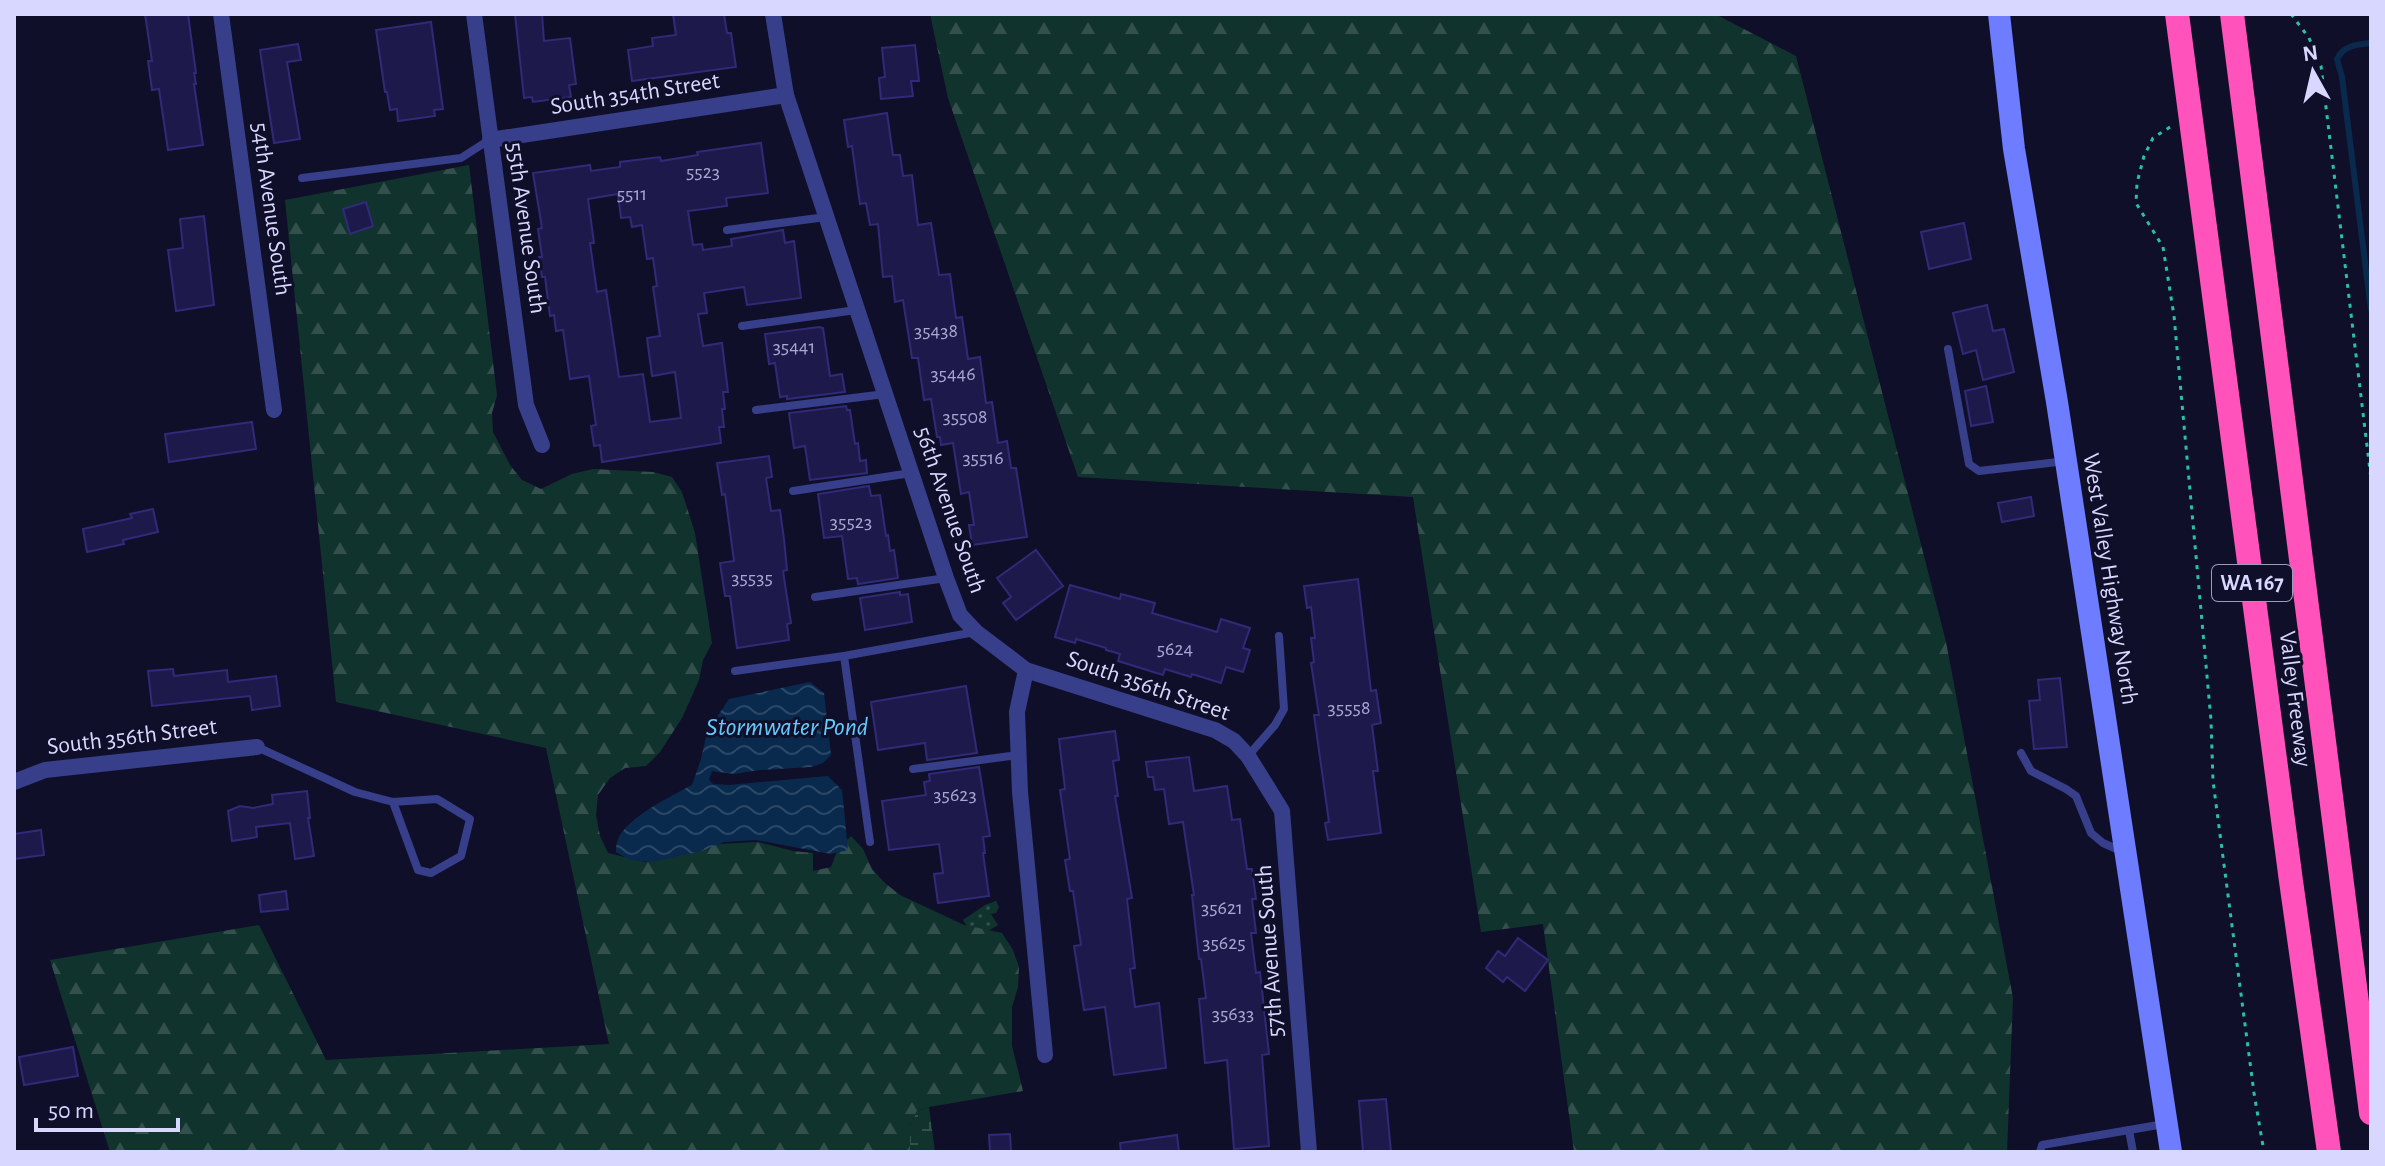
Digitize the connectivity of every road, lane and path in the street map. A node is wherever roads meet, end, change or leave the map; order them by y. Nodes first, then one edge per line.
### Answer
1 (221, 14) edge
2 (474, 14) edge
3 (773, 14) edge
4 (1999, 14) edge
5 (2177, 14) edge
6 (2232, 14) edge
7 (2291, 14) edge
8 (786, 95) junction
9 (2189, 113) junction
10 (490, 140) junction
11 (302, 178) dead end
12 (827, 217) junction
13 (727, 230) dead end
14 (858, 309) junction
15 (742, 326) dead end
16 (1948, 349) dead end
17 (885, 394) junction
18 (274, 410) dead end
19 (756, 410) dead end
20 (542, 445) dead end
21 (2066, 461) junction
22 (911, 473) junction
23 (2371, 479) edge
24 (793, 491) dead end
25 (946, 578) junction
26 (815, 597) dead end
27 (976, 632) junction
28 (1279, 636) dead end
29 (844, 656) junction
30 (1026, 670) junction
31 (735, 671) dead end
32 (257, 747) joint
33 (2021, 753) dead end
34 (1018, 755) junction
35 (1248, 756) junction
36 (913, 769) dead end
37 (14, 782) edge
38 (393, 802) junction
39 (870, 842) dead end
40 (2125, 852) junction
41 (1045, 1055) dead end
42 (2371, 1113) edge
43 (2167, 1124) junction
44 (2129, 1130) junction
45 (1309, 1152) edge
46 (2040, 1152) edge
47 (2133, 1152) edge
48 (2171, 1152) edge
49 (2264, 1152) edge
50 (2329, 1152) edge

1 - 18 street, 54th Avenue South
2 - 10 street, 55th Avenue South
3 - 8 street, 56th Avenue South
4 - 21 main road, West Valley Highway North
5 - 9 highway, Valley Freeway / WA 167
6 - 42 highway, Valley Freeway / WA 167
7 - 23 path
8 - 10 street, South 354th Street
8 - 12 street, 56th Avenue South
9 - 49 path
9 - 50 highway, Valley Freeway / WA 167
10 - 11 lane
10 - 20 street, 55th Avenue South
12 - 13 lane
12 - 14 street, 56th Avenue South
14 - 15 lane
14 - 17 street, 56th Avenue South
16 - 21 lane
17 - 19 lane
17 - 22 street, 56th Avenue South
21 - 40 main road, West Valley Highway North
22 - 24 lane
22 - 25 street, 56th Avenue South
25 - 26 lane
25 - 27 street, 56th Avenue South
27 - 29 lane
27 - 30 street, 56th Avenue South
28 - 35 lane
29 - 31 lane
29 - 39 lane
30 - 34 street
30 - 35 street, South 356th Street
32 - 37 street, South 356th Street
32 - 38 lane
33 - 40 lane
34 - 36 lane
34 - 41 street
35 - 45 street, 57th Avenue South
38 - 38 lane
40 - 43 main road, West Valley Highway North
43 - 44 lane
43 - 48 main road, West Valley Highway North
44 - 46 lane
44 - 47 lane

